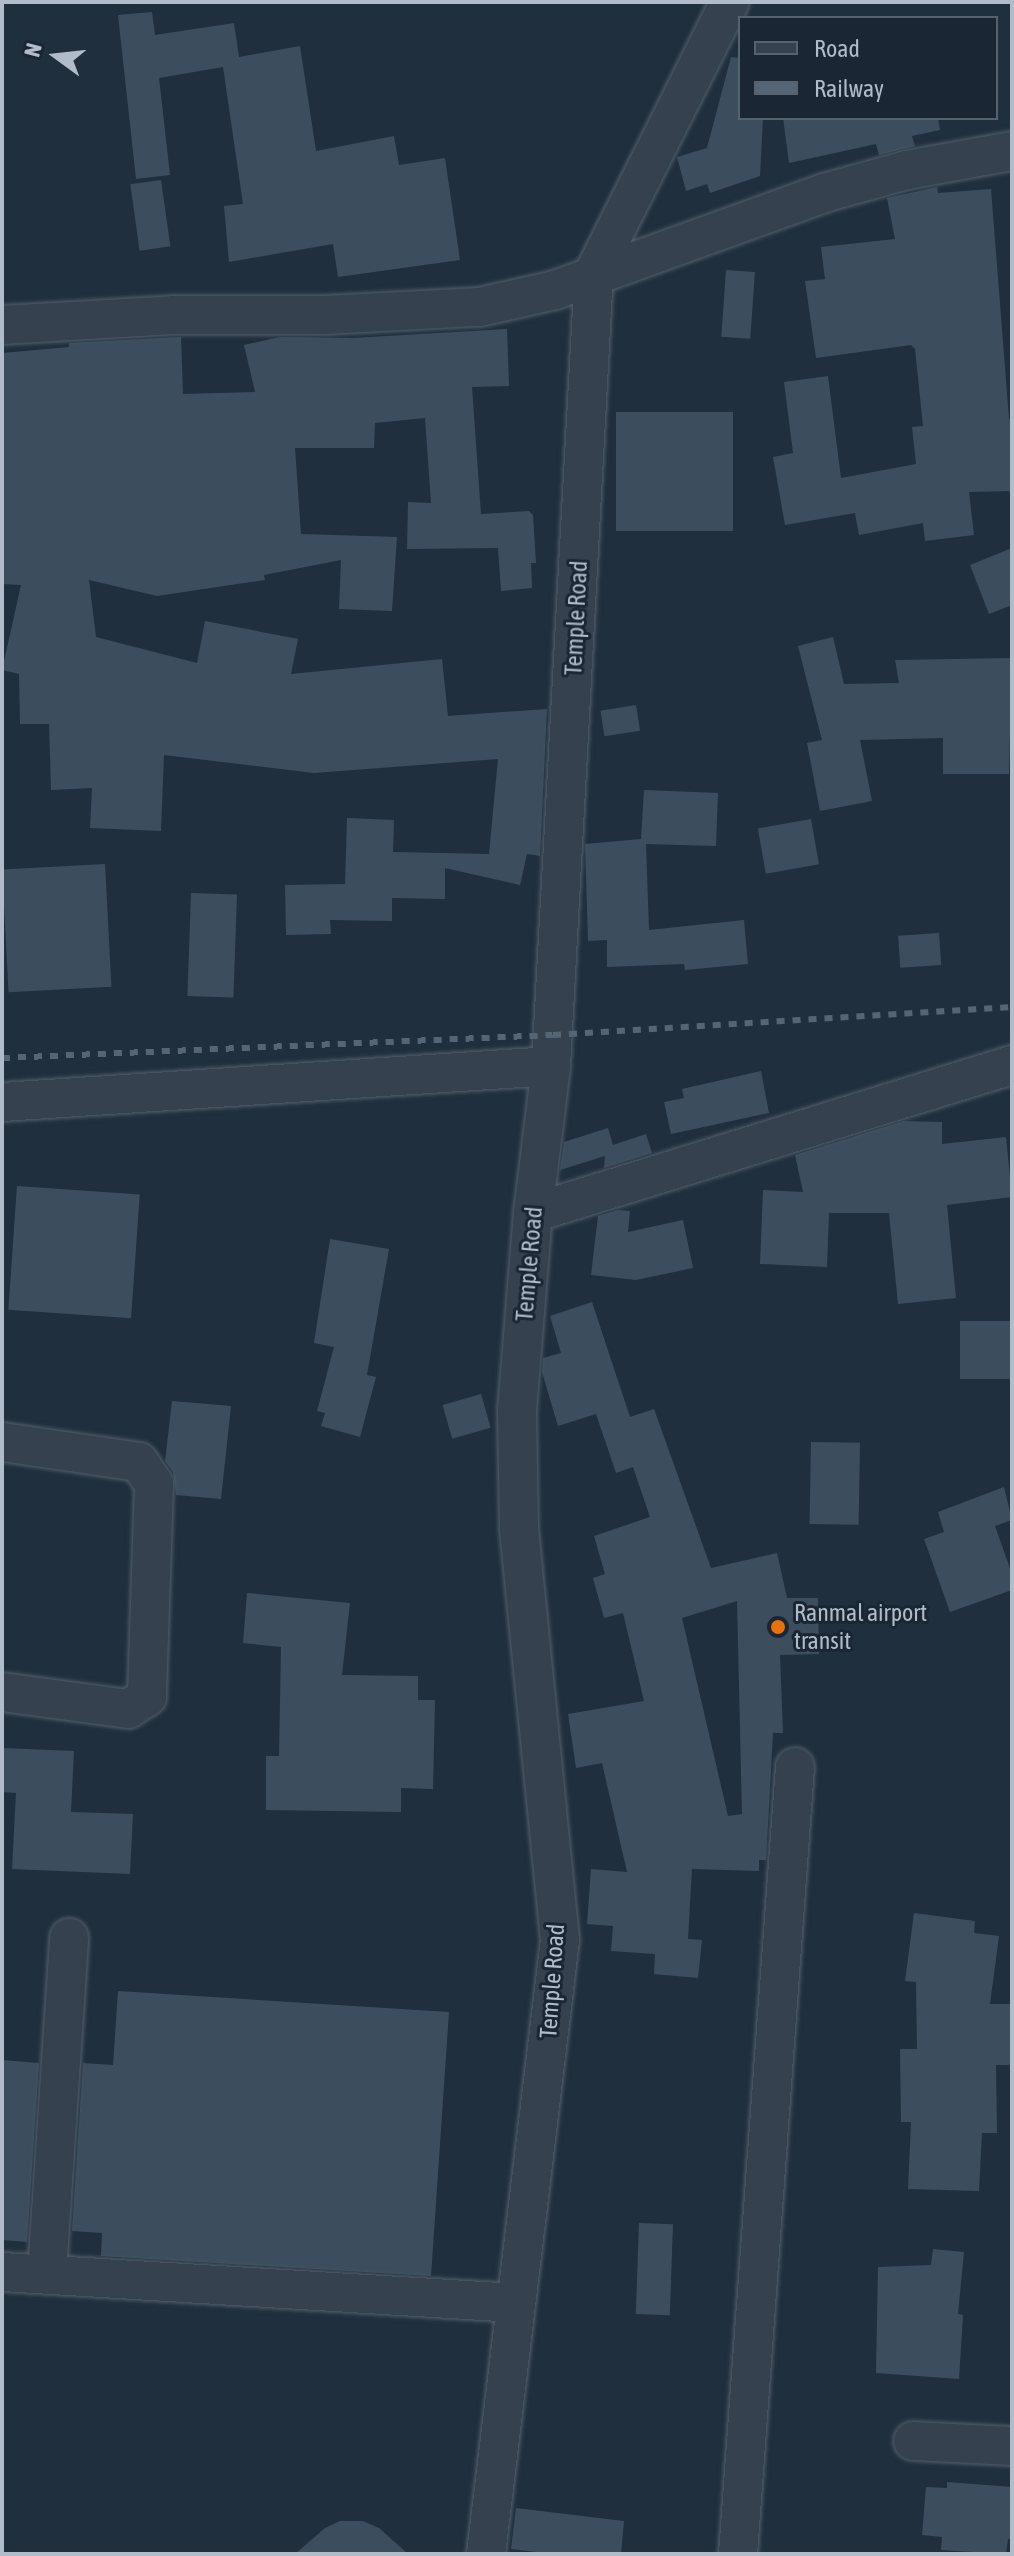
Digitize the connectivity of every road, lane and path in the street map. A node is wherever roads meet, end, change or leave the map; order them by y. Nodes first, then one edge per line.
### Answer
1 (730, 2) edge
2 (1012, 151) edge
3 (594, 273) junction
4 (2, 325) edge
5 (1012, 1065) edge
6 (551, 1066) junction
7 (2, 1102) edge
8 (533, 1213) junction
9 (2, 1442) edge
10 (2, 1692) edge
11 (795, 1767) dead end
12 (69, 1938) dead end
13 (2, 2272) edge
14 (47, 2272) junction
15 (516, 2303) junction
16 (913, 2441) dead end
17 (1012, 2446) edge
18 (486, 2554) edge
19 (738, 2554) edge

1 - 3 street, Temple Road
2 - 3 street
3 - 4 street
3 - 6 street, Temple Road
5 - 8 street
6 - 7 street
6 - 8 street, Temple Road
8 - 15 street, Temple Road
9 - 10 street
11 - 19 street
12 - 14 street
13 - 14 street
14 - 15 street
15 - 18 street, Temple Road
16 - 17 street

